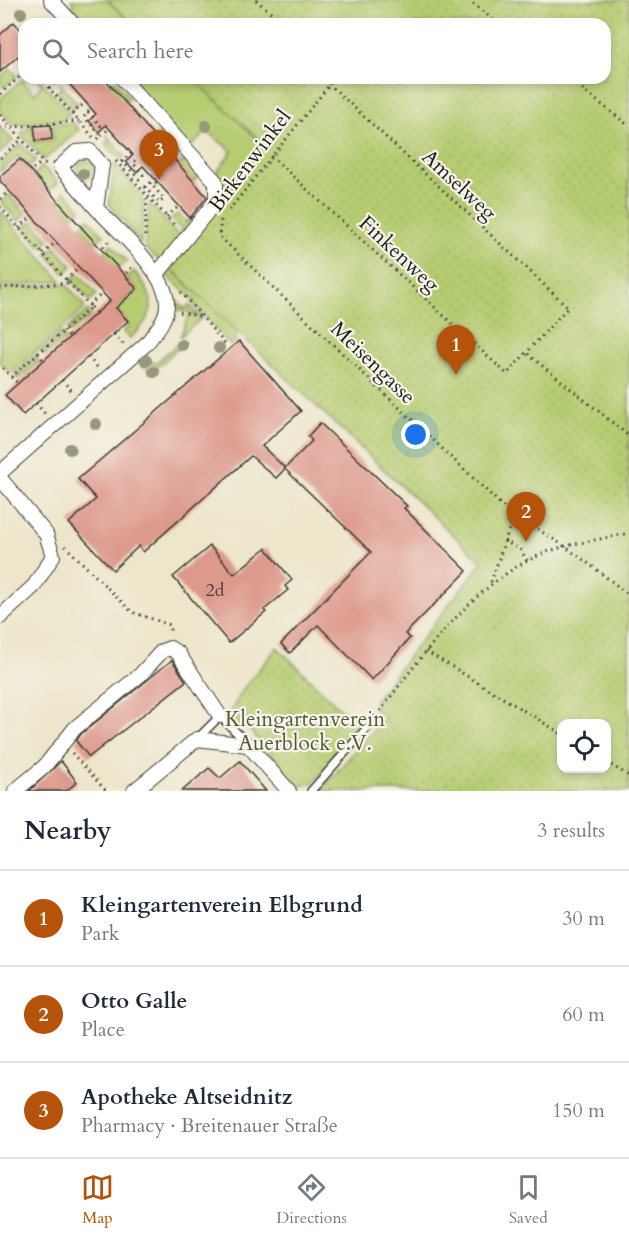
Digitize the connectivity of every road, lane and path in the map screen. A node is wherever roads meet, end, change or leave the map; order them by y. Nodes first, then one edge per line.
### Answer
1 (51, 0) edge
2 (256, 0) edge
3 (468, 0) edge
4 (68, 18) edge
5 (278, 18) edge
6 (491, 18) edge
7 (18, 78) edge
8 (45, 84) edge
9 (54, 84) edge
10 (127, 84) edge
11 (329, 84) joint
12 (576, 84) edge
13 (49, 88) junction
14 (1, 92) edge
15 (86, 102) dead end
16 (72, 114) junction
17 (0, 115) edge
18 (79, 120) junction
19 (105, 123) dead end
20 (629, 126) edge
21 (12, 127) junction
22 (0, 128) edge
23 (109, 129) dead end
24 (100, 134) junction
25 (22, 139) junction
26 (97, 140) junction
27 (101, 146) dead end
28 (132, 153) dead end
29 (271, 155) junction
30 (0, 158) edge
31 (112, 158) dead end
32 (137, 159) dead end
33 (42, 162) junction
34 (122, 163) junction
35 (60, 167) junction
36 (33, 170) dead end
37 (153, 186) junction
38 (145, 189) junction
39 (9, 191) dead end
40 (147, 196) junction
41 (0, 199) edge
42 (179, 206) dead end
43 (0, 207) edge
44 (96, 208) junction
45 (32, 216) dead end
46 (167, 217) junction
47 (19, 228) junction
48 (219, 236) joint
49 (186, 238) junction
50 (111, 239) dead end
51 (56, 242) dead end
52 (103, 247) dead end
53 (43, 254) junction
54 (143, 259) junction
55 (79, 268) dead end
56 (157, 274) junction
57 (67, 281) junction
58 (0, 288) edge
59 (164, 289) junction
60 (103, 293) dead end
61 (90, 306) junction
62 (96, 314) dead end
63 (64, 330) junction
64 (114, 334) dead end
65 (69, 337) dead end
66 (226, 345) dead end
67 (125, 346) dead end
68 (38, 353) junction
69 (528, 354) junction
70 (88, 357) dead end
71 (43, 360) dead end
72 (0, 365) edge
73 (98, 368) dead end
74 (5, 370) junction
75 (1, 374) edge
76 (12, 377) junction
77 (62, 380) dead end
78 (18, 383) dead end
79 (72, 391) dead end
80 (36, 403) dead end
81 (46, 415) dead end
82 (629, 436) edge
83 (0, 473) edge
84 (0, 478) edge
85 (513, 516) junction
86 (629, 533) edge
87 (48, 539) junction
88 (504, 541) junction
89 (568, 548) junction
90 (528, 562) junction
91 (491, 584) junction
92 (629, 595) edge
93 (0, 617) edge
94 (170, 625) dead end
95 (426, 651) junction
96 (220, 716) junction
97 (374, 720) joint
98 (557, 732) edge
99 (198, 739) junction
100 (63, 742) junction
101 (248, 745) junction
102 (611, 765) edge
103 (629, 776) edge
104 (15, 791) edge
105 (106, 791) edge
106 (134, 791) edge
107 (289, 791) edge
108 (312, 791) edge

1 - 4 street
2 - 5 path
3 - 6 path
7 - 14 path
8 - 13 path
9 - 13 path
10 - 49 street
11 - 29 path, Birkenwinkel
11 - 69 path, Amselweg
12 - 20 path
13 - 16 path
15 - 16 path
16 - 18 path
17 - 21 path
18 - 21 path
18 - 26 path
19 - 24 path
21 - 22 path
21 - 25 path
23 - 24 path
24 - 26 path
25 - 30 path
25 - 33 path
26 - 27 path
28 - 34 path
29 - 48 path, Birkenwinkel
29 - 69 path, Finkenweg
31 - 34 path
32 - 34 path
33 - 35 path
33 - 36 path
34 - 38 path
35 - 44 street
35 - 44 street
37 - 38 path
37 - 38 path
37 - 38 path
38 - 40 path
39 - 41 path
40 - 46 path
40 - 54 path
42 - 46 path
43 - 47 path
44 - 54 street
45 - 47 path
46 - 49 path
47 - 53 path
48 - 85 path, Meisengasse
49 - 56 street
50 - 52 path
51 - 53 path
53 - 57 path
54 - 56 street
55 - 57 path
56 - 59 street
57 - 58 path
57 - 61 path
59 - 66 path
59 - 83 street
60 - 61 path
61 - 62 path
61 - 63 path
63 - 65 path
63 - 68 path
64 - 67 path
68 - 71 path
68 - 76 path
69 - 82 path
70 - 73 path
72 - 74 path
74 - 75 path
74 - 76 path
76 - 78 path
77 - 79 path
80 - 81 path
84 - 87 street
85 - 88 path
85 - 89 path, Meisengasse
86 - 89 path
87 - 93 street
87 - 94 path
88 - 90 path
88 - 91 path
89 - 90 path
89 - 92 path, Meisengasse
90 - 91 path
91 - 95 path
95 - 97 path
95 - 98 path
96 - 99 lane
96 - 100 street
96 - 101 lane
97 - 108 lane
99 - 101 street
99 - 106 street
100 - 104 street
100 - 105 path
101 - 107 street
102 - 103 path

